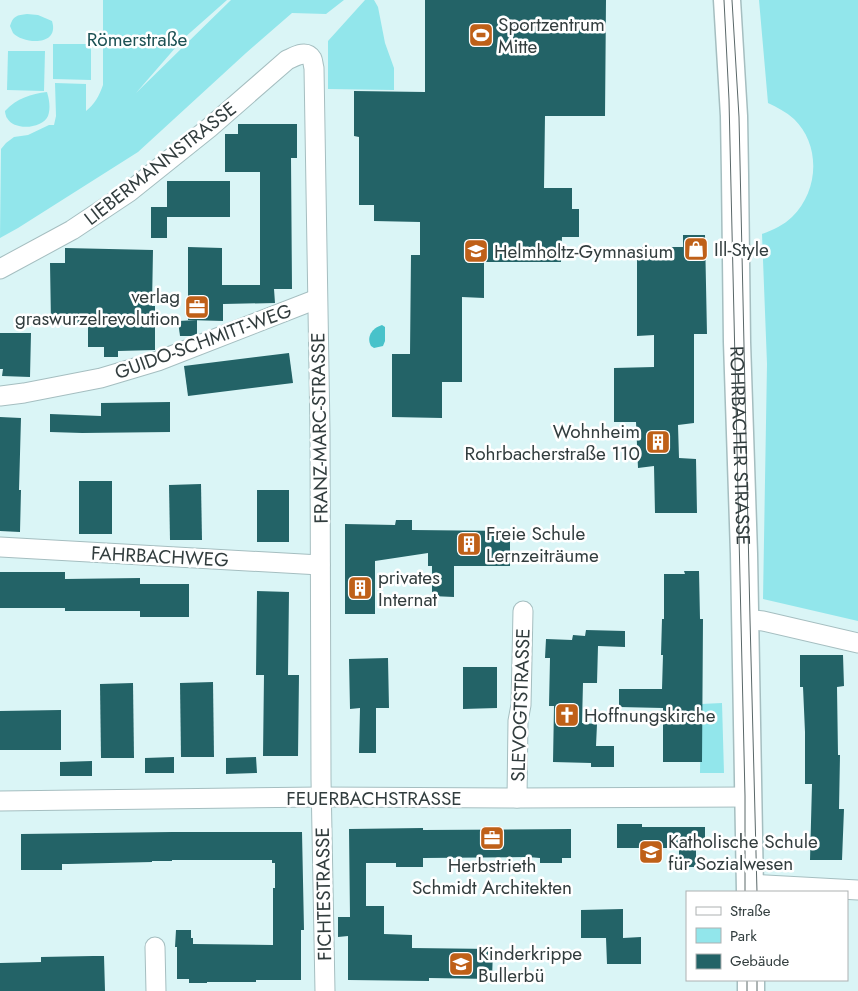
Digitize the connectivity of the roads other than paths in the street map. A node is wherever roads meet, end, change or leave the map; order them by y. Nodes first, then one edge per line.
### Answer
1 (727, 0) edge
2 (312, 59) joint
3 (0, 269) edge
4 (317, 299) junction
5 (0, 396) edge
6 (0, 547) edge
7 (320, 565) junction
8 (523, 611) dead end
9 (745, 619) junction
10 (858, 642) edge
11 (321, 797) junction
12 (748, 797) junction
13 (518, 798) junction
14 (0, 801) edge
15 (750, 888) edge
16 (858, 890) edge
17 (155, 947) dead end
18 (156, 991) edge
19 (325, 991) edge

1 - 9 main road, ROHRBACHER STRASSE
2 - 3 street, LIEBERMANNSTRASSE
2 - 4 street, FRANZ-MARC-STRASSE
4 - 5 street, GUIDO-SCHMITT-WEG
4 - 7 street, FRANZ-MARC-STRASSE
6 - 7 street, FAHRBACHWEG
7 - 11 street, FRANZ-MARC-STRASSE
8 - 13 street, SLEVOGTSTRASSE
9 - 10 street
9 - 12 main road, ROHRBACHER STRASSE
11 - 13 street, FEUERBACHSTRASSE
11 - 14 street, FEUERBACHSTRASSE
11 - 19 street, FICHTESTRASSE
12 - 13 street, FEUERBACHSTRASSE
12 - 15 main road, ROHRBACHER STRASSE
15 - 16 street
17 - 18 street

